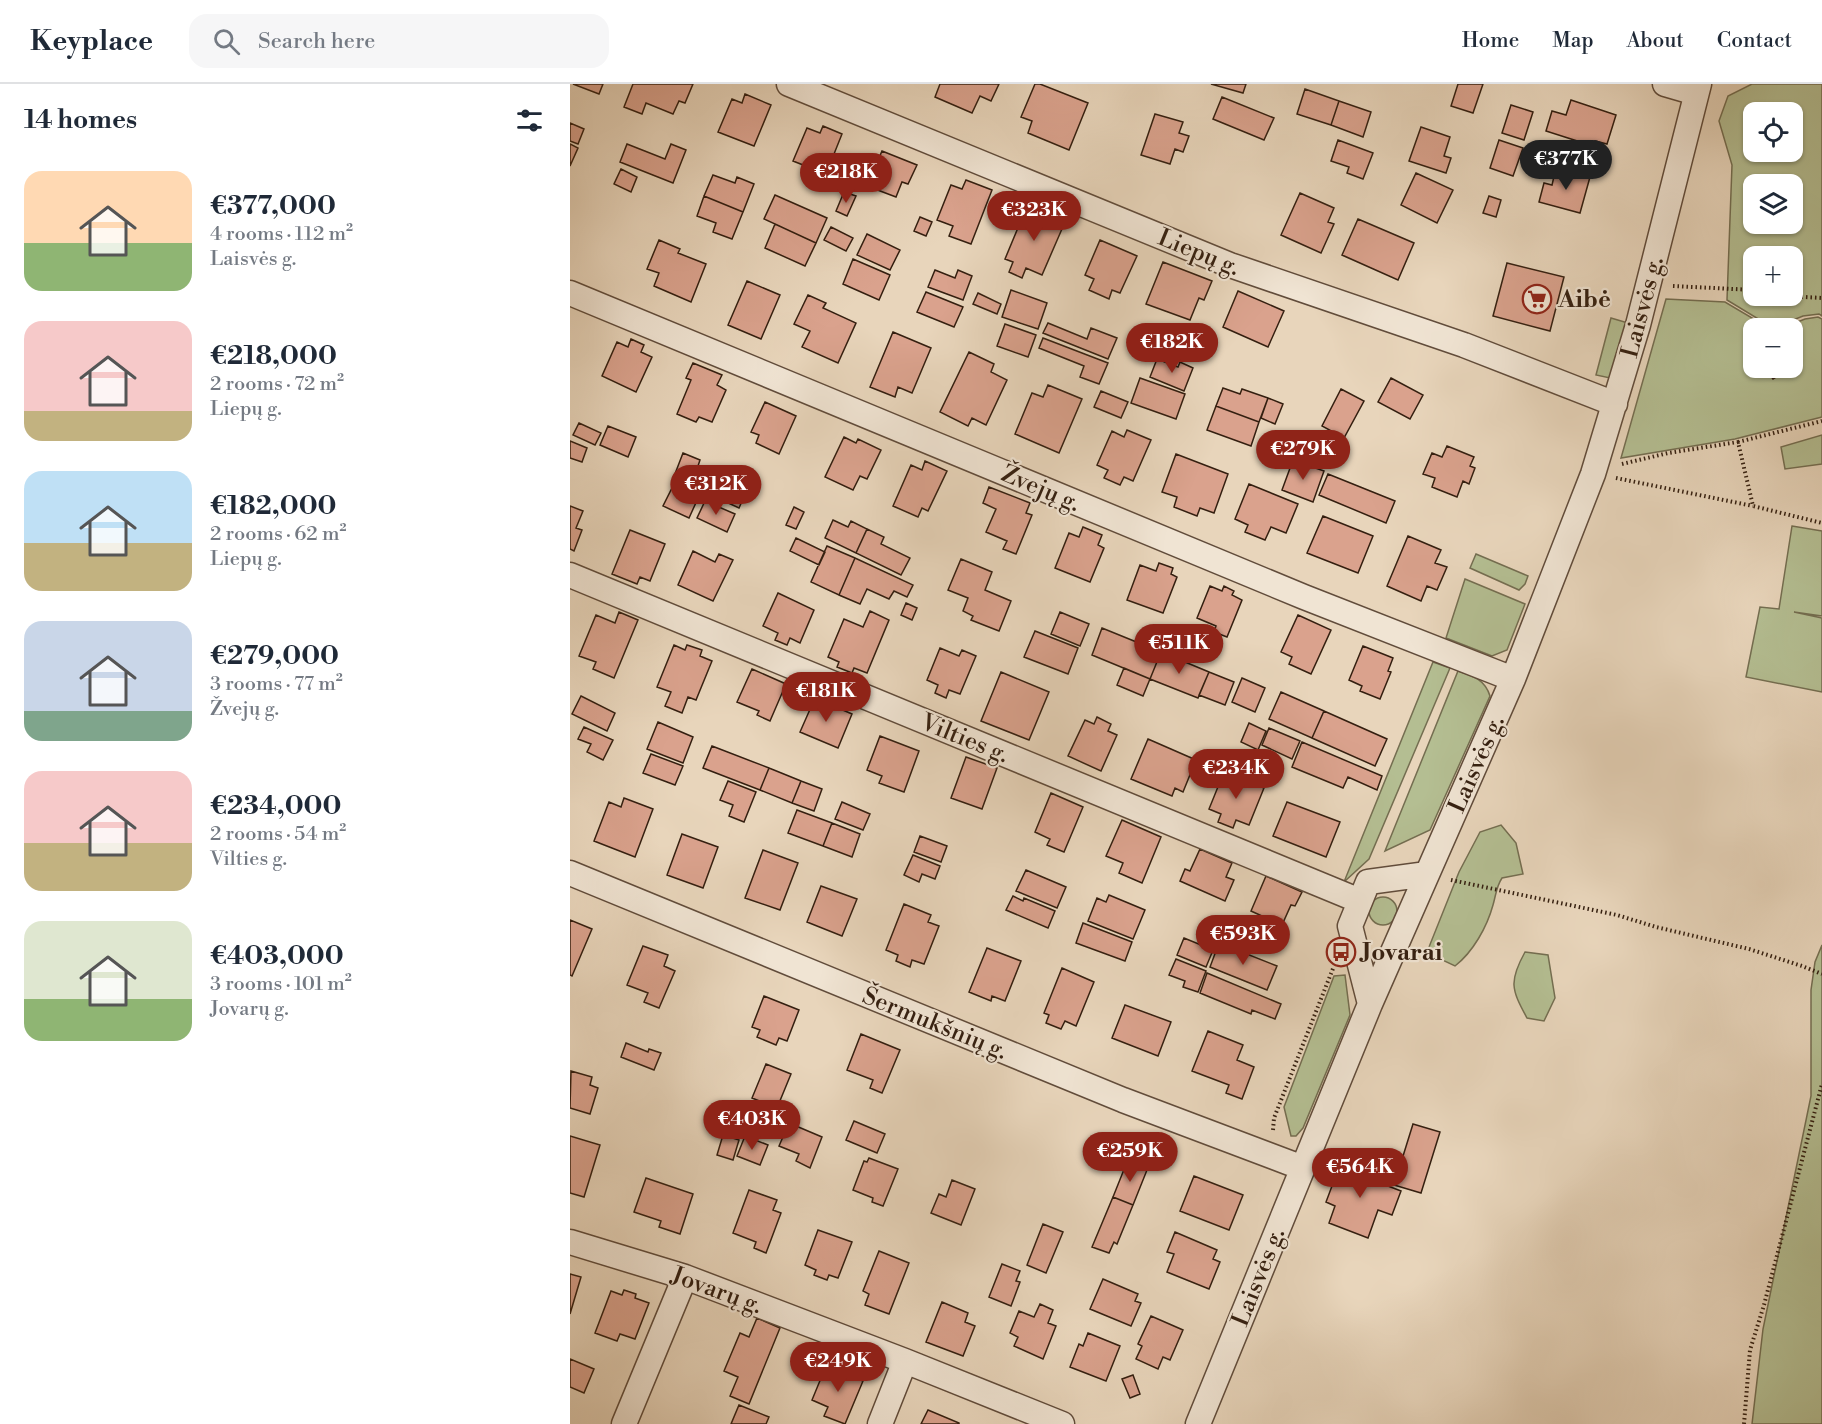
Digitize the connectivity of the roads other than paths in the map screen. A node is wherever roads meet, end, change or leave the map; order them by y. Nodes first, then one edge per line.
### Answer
1 (789, 84) edge
2 (1665, 84) edge
3 (1697, 88) edge
4 (570, 293) edge
5 (1616, 404) junction
6 (570, 575) edge
7 (1513, 679) junction
8 (570, 873) edge
9 (1427, 874) junction
10 (1360, 901) junction
11 (1370, 1004) junction
12 (1303, 1168) junction
13 (570, 1242) edge
14 (685, 1277) junction
15 (905, 1361) junction
16 (624, 1424) edge
17 (880, 1424) edge
18 (1062, 1424) edge
19 (1198, 1424) edge

1 - 5 street, Liepų g.
2 - 3 street
3 - 5 street, Laisvės g.
4 - 7 street, Žvejų g.
5 - 7 street, Laisvės g.
6 - 10 street, Vilties g.
7 - 9 street, Laisvės g.
8 - 12 street, Šermukšnių g.
9 - 10 street
9 - 11 street, Laisvės g.
10 - 11 street
11 - 12 street, Laisvės g.
12 - 19 street, Laisvės g.
13 - 14 street, Jovarų g.
14 - 15 street, Jovarų g.
14 - 16 street
15 - 17 street
15 - 18 street, Jovarų g.

